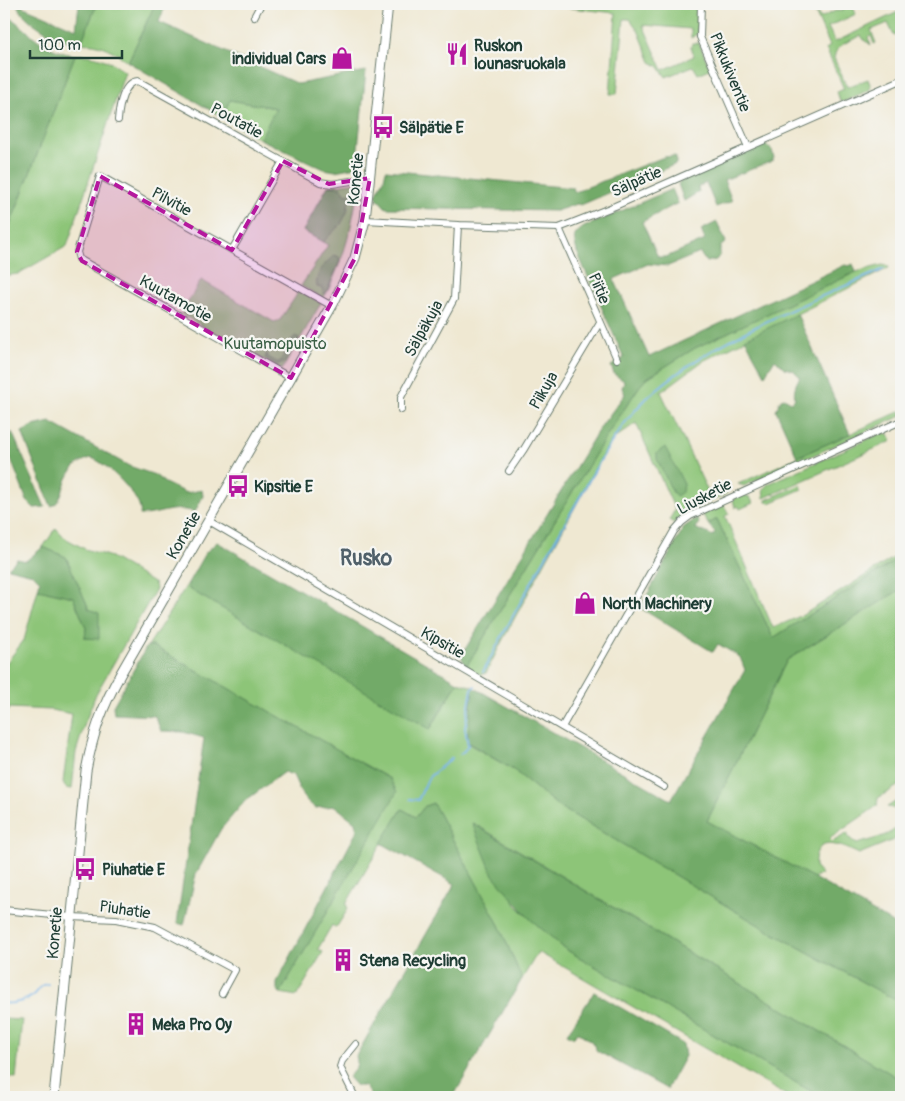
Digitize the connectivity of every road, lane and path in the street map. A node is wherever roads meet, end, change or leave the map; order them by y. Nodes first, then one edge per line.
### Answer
1 (261, 4) edge
2 (388, 4) edge
3 (701, 4) edge
4 (254, 17) dead end
5 (901, 80) edge
6 (118, 120) dead end
7 (748, 148) junction
8 (283, 161) junction
9 (370, 178) junction
10 (365, 220) junction
11 (458, 225) junction
12 (559, 228) junction
13 (232, 250) junction
14 (77, 254) joint
15 (332, 306) junction
16 (600, 322) junction
17 (617, 359) dead end
18 (291, 378) junction
19 (401, 410) dead end
20 (901, 421) edge
21 (509, 471) dead end
22 (208, 521) junction
23 (562, 727) junction
24 (664, 787) dead end
25 (4, 910) edge
26 (71, 917) junction
27 (222, 994) dead end
28 (356, 1044) dead end
29 (54, 1097) edge
30 (355, 1097) edge

1 - 4 street
2 - 9 street, Konetie
3 - 7 street, Pikkukiventie
5 - 7 street, Sälpätie
6 - 8 street, Poutatie
7 - 12 street, Sälpätie
8 - 9 street, Poutatie
8 - 13 street
9 - 10 street, Konetie
10 - 11 street, Sälpätie
10 - 15 street, Konetie
11 - 12 street, Sälpätie
11 - 19 street, Sälpäkuja
12 - 16 street, Piitie
13 - 14 street, Pilvitie
13 - 15 street, Pilvitie
14 - 18 street, Kuutamotie
15 - 18 street, Konetie
16 - 17 street, Piitie
16 - 21 street, Piikuja
18 - 22 street, Konetie
20 - 23 street, Liusketie
22 - 23 street, Kipsitie
22 - 26 street, Konetie
23 - 24 street, Kipsitie
25 - 26 street, Piuhatie
26 - 27 street, Piuhatie
26 - 29 street, Konetie
28 - 30 street

